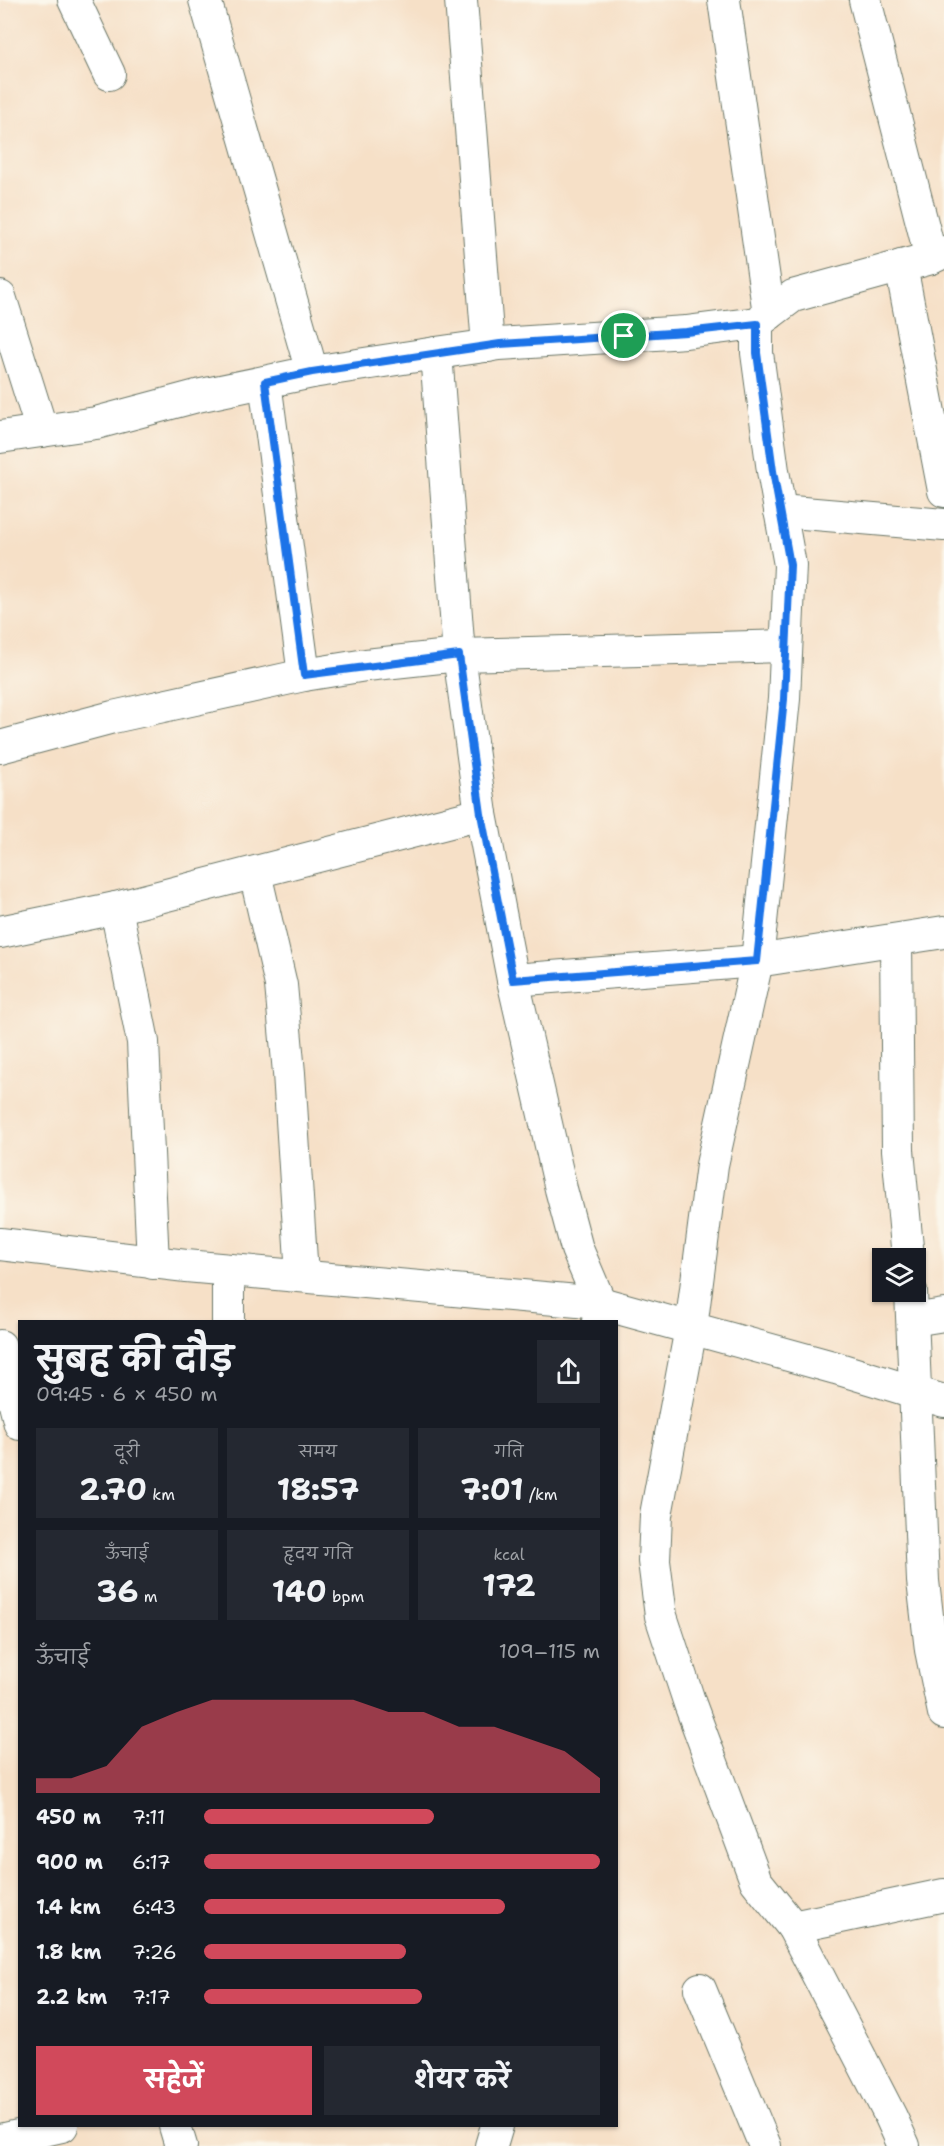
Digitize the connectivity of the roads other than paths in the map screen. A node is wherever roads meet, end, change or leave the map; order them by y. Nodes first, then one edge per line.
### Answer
1 (74, 0) edge
2 (205, 0) edge
3 (460, 0) edge
4 (724, 0) edge
5 (865, 0) edge
6 (109, 74) dead end
7 (938, 255) edge
8 (901, 266) junction
9 (0, 297) edge
10 (763, 319) junction
11 (488, 346) junction
12 (436, 353) junction
13 (312, 372) junction
14 (265, 382) junction
15 (42, 431) junction
16 (0, 437) edge
17 (944, 491) edge
18 (780, 511) junction
19 (944, 525) edge
20 (786, 646) junction
21 (459, 655) junction
22 (304, 675) junction
23 (0, 747) edge
24 (481, 814) junction
25 (255, 873) junction
26 (116, 908) junction
27 (0, 932) edge
28 (944, 932) edge
29 (896, 940) junction
30 (757, 961) junction
31 (513, 980) junction
32 (0, 1244) edge
33 (907, 1248) edge
34 (153, 1263) junction
35 (228, 1270) junction
36 (302, 1276) junction
37 (912, 1306) edge
38 (599, 1312) edge
39 (944, 1315) edge
40 (228, 1320) edge
41 (691, 1328) junction
42 (0, 1346) edge
43 (6, 1395) edge
44 (930, 1397) edge
45 (18, 1420) edge
46 (944, 1713) edge
47 (944, 1895) edge
48 (794, 1928) junction
49 (700, 1989) dead end
50 (58, 2127) edge
51 (175, 2127) edge
52 (497, 2127) edge
53 (0, 2140) edge
54 (896, 2144) edge
55 (181, 2146) edge
56 (491, 2146) edge
57 (765, 2146) edge

1 - 6 street
2 - 13 street
3 - 11 street
4 - 10 street
5 - 7 street
7 - 8 street
8 - 10 street
8 - 17 street
9 - 15 street
10 - 11 street
10 - 18 street
11 - 12 street
12 - 13 street
12 - 21 street
13 - 14 street
14 - 15 street
14 - 22 street
15 - 16 street
18 - 19 street
18 - 20 street
20 - 21 street
20 - 30 street
21 - 22 street
21 - 24 street
22 - 23 street
24 - 25 street
24 - 31 street
25 - 26 street
25 - 36 street
26 - 27 street
26 - 34 street
28 - 29 street
29 - 30 street
29 - 33 street
30 - 31 street
30 - 41 street
31 - 38 street
32 - 34 street
34 - 35 street
35 - 36 street
35 - 40 street
36 - 38 street
37 - 39 street
37 - 44 street
38 - 41 street
41 - 44 street
41 - 48 street
42 - 43 street
43 - 45 street
44 - 46 street
47 - 48 street
48 - 54 street
49 - 57 street
50 - 53 street
51 - 55 street
52 - 56 street

